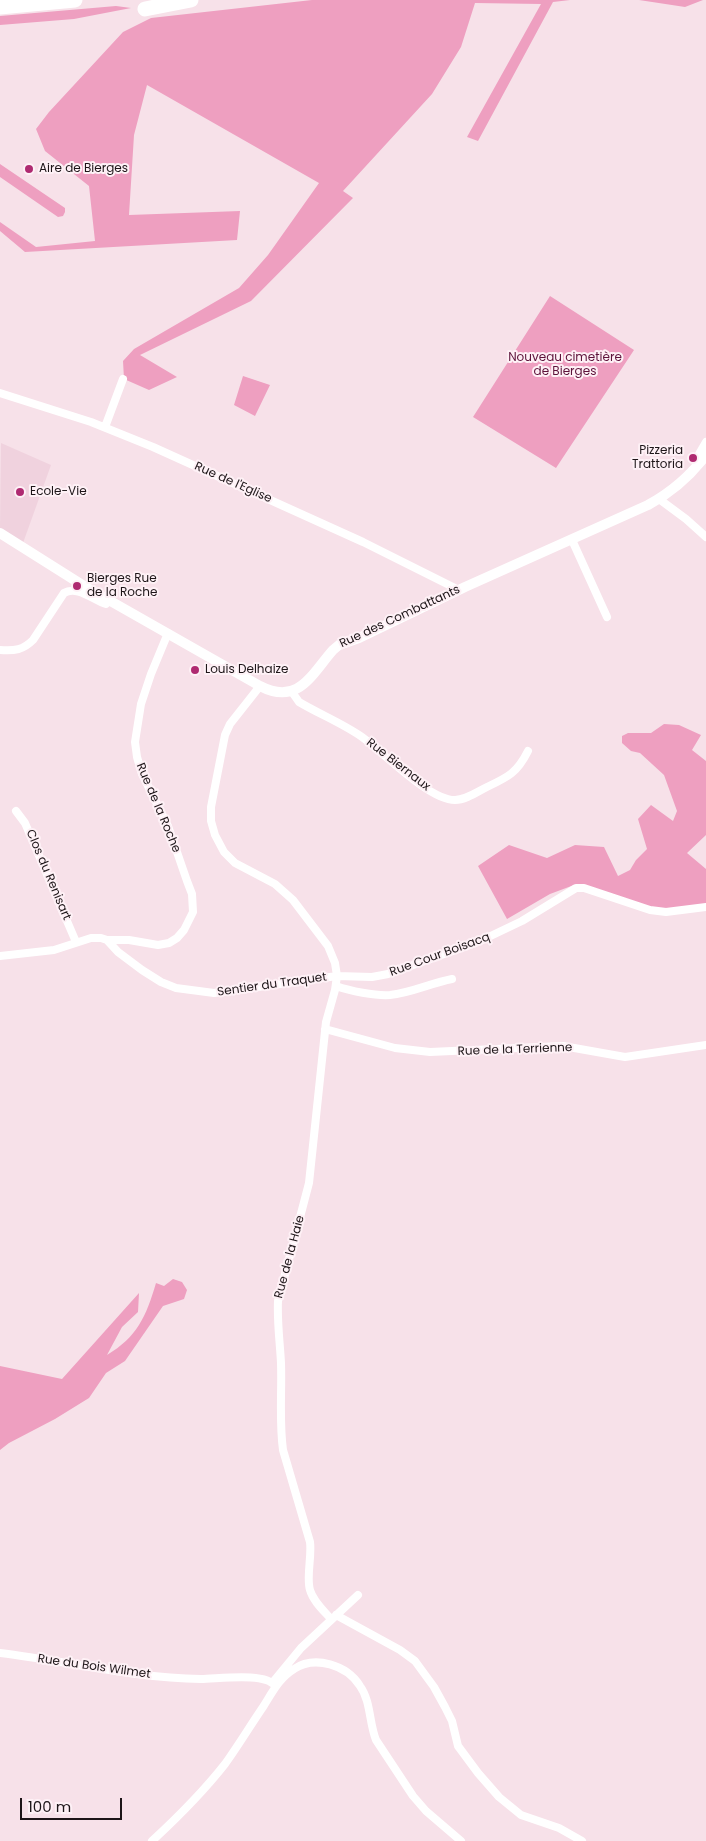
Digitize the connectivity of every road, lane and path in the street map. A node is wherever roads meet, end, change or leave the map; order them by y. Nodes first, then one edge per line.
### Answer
1 (75, 0) edge
2 (191, 0) edge
3 (0, 7) edge
4 (145, 10) dead end
5 (122, 379) dead end
6 (0, 393) edge
7 (105, 427) junction
8 (706, 442) edge
9 (704, 458) edge
10 (659, 499) junction
11 (0, 533) edge
12 (706, 538) edge
13 (572, 540) junction
14 (460, 590) junction
15 (110, 600) junction
16 (607, 616) dead end
17 (168, 633) junction
18 (0, 650) edge
19 (260, 686) junction
20 (292, 692) junction
21 (528, 751) dead end
22 (16, 811) dead end
23 (706, 907) edge
24 (107, 940) junction
25 (76, 942) junction
26 (0, 956) edge
27 (337, 976) junction
28 (452, 979) dead end
29 (336, 986) junction
30 (325, 1029) junction
31 (706, 1045) edge
32 (358, 1595) dead end
33 (334, 1617) junction
34 (0, 1653) edge
35 (274, 1684) junction
36 (152, 1841) edge
37 (461, 1841) edge
38 (582, 1841) edge

1 - 3 highway
2 - 4 highway
5 - 7 street
6 - 7 street, Rue de l'Eglise
7 - 14 street, Rue de l'Eglise
8 - 9 street
9 - 10 street, Rue des Combattants
10 - 12 street
10 - 13 street, Rue des Combattants
11 - 15 street
13 - 14 street, Rue des Combattants
13 - 16 street
14 - 20 street, Rue des Combattants
15 - 17 street
15 - 18 street
17 - 19 street
17 - 24 street, Rue de la Roche
19 - 20 street
19 - 27 street
20 - 21 street, Rue Biernaux
22 - 25 street, Clos du Renisart
23 - 27 street, Rue Cour Boisacq
24 - 25 street
24 - 27 street, Sentier du Traquet
25 - 26 street
27 - 29 street, Rue de la Haie
28 - 29 street
29 - 30 street, Rue de la Haie
30 - 31 street, Rue de la Terrienne
30 - 33 street, Rue de la Haie
32 - 33 street
33 - 35 street
33 - 38 street
34 - 35 street, Rue du Bois Wilmet
35 - 36 street
35 - 37 street

